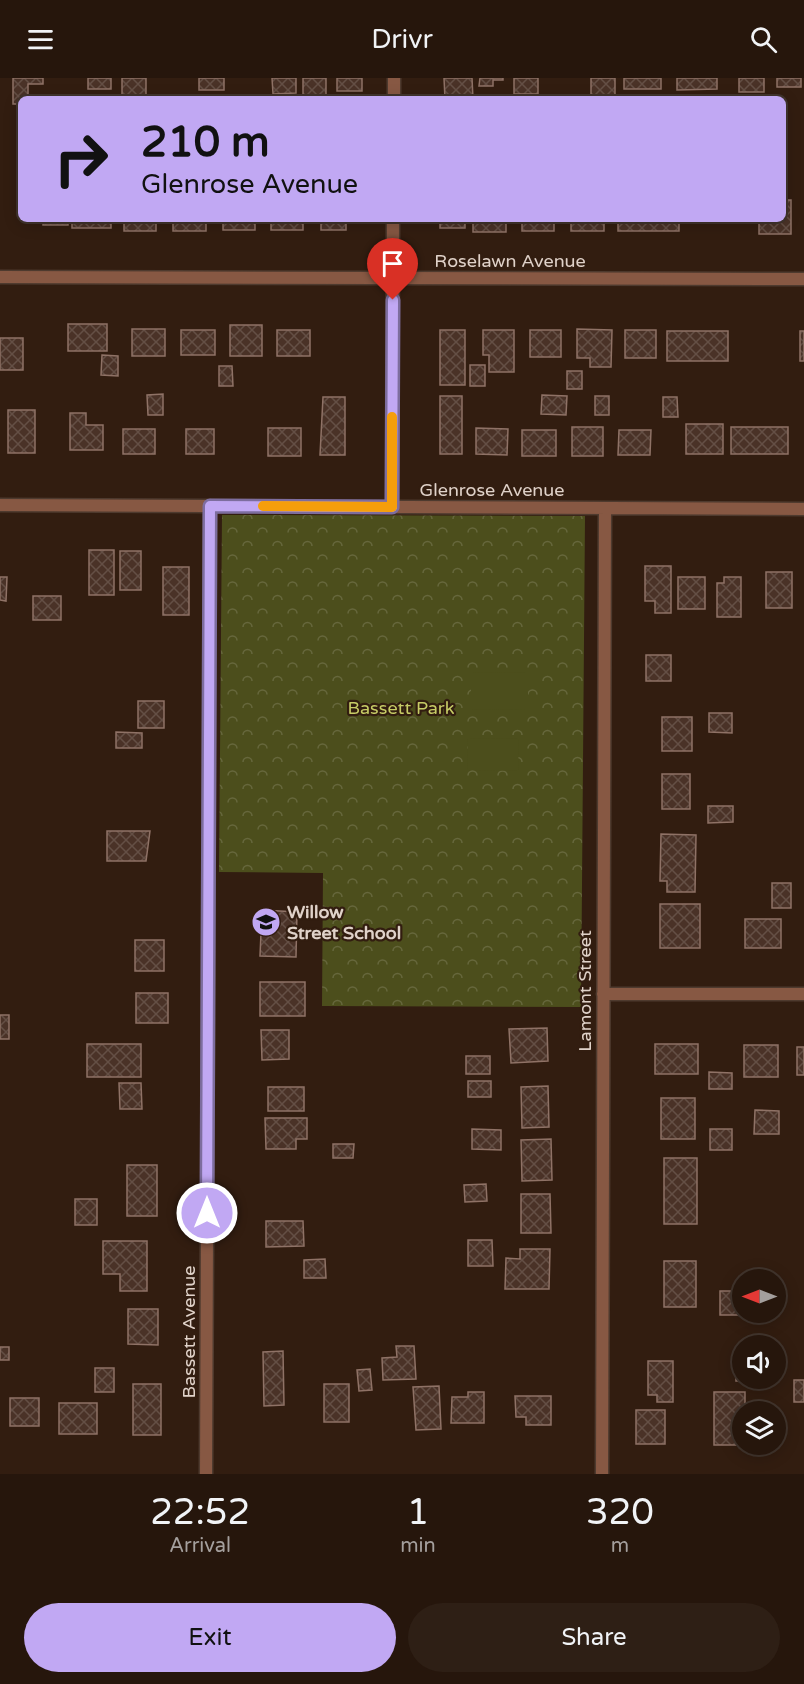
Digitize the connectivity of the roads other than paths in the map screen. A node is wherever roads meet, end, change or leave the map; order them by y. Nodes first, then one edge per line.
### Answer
1 (394, 78) edge
2 (394, 96) edge
3 (393, 222) edge
4 (0, 277) edge
5 (393, 279) junction
6 (804, 279) edge
7 (0, 505) edge
8 (210, 506) junction
9 (392, 507) junction
10 (605, 508) junction
11 (804, 509) edge
12 (603, 994) junction
13 (804, 994) edge
14 (206, 1474) edge
15 (602, 1474) edge

1 - 2 street
3 - 5 street
4 - 5 street, Roselawn Avenue
5 - 6 street, Roselawn Avenue
5 - 9 street
7 - 8 street, Glenrose Avenue
8 - 9 street, Glenrose Avenue
8 - 14 street, Bassett Avenue
9 - 10 street, Glenrose Avenue
10 - 11 street, Glenrose Avenue
10 - 12 street, Lamont Street
12 - 13 street
12 - 15 street, Lamont Street

